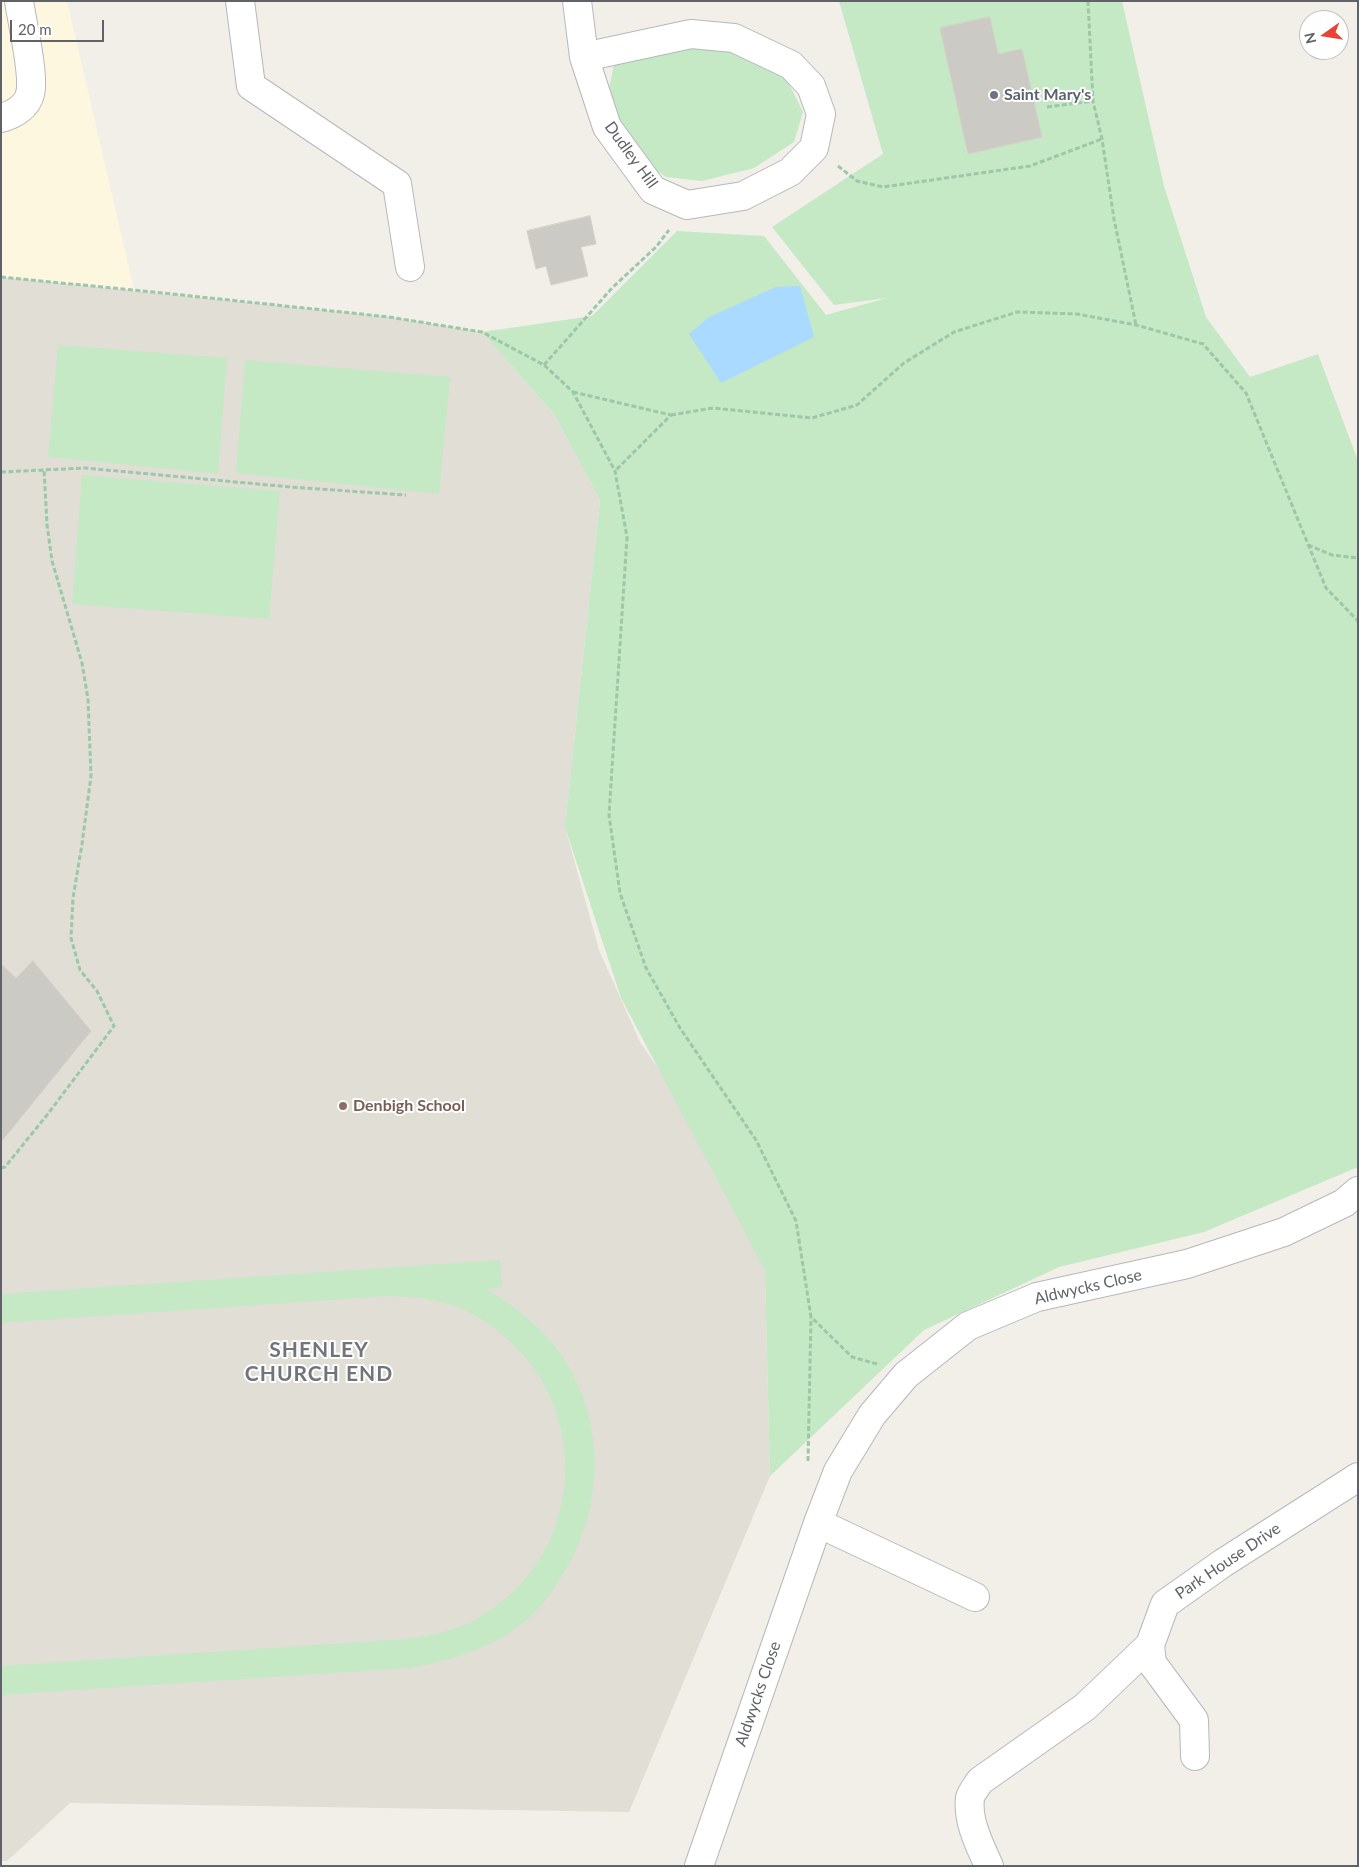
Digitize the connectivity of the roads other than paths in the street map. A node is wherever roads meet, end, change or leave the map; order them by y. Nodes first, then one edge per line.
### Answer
1 (19, 1) edge
2 (240, 1) edge
3 (577, 1) edge
4 (584, 57) junction
5 (1, 118) edge
6 (410, 267) dead end
7 (1358, 1192) edge
8 (1358, 1477) edge
9 (818, 1523) junction
10 (975, 1597) dead end
11 (1150, 1646) junction
12 (1195, 1756) dead end
13 (699, 1866) edge
14 (989, 1866) edge

1 - 5 street
2 - 6 street
3 - 4 street, Dudley Hill
4 - 4 street, Dudley Hill
7 - 9 street, Aldwycks Close
8 - 11 street, Park House Drive
9 - 10 street
9 - 13 street, Aldwycks Close
11 - 12 street
11 - 14 street

